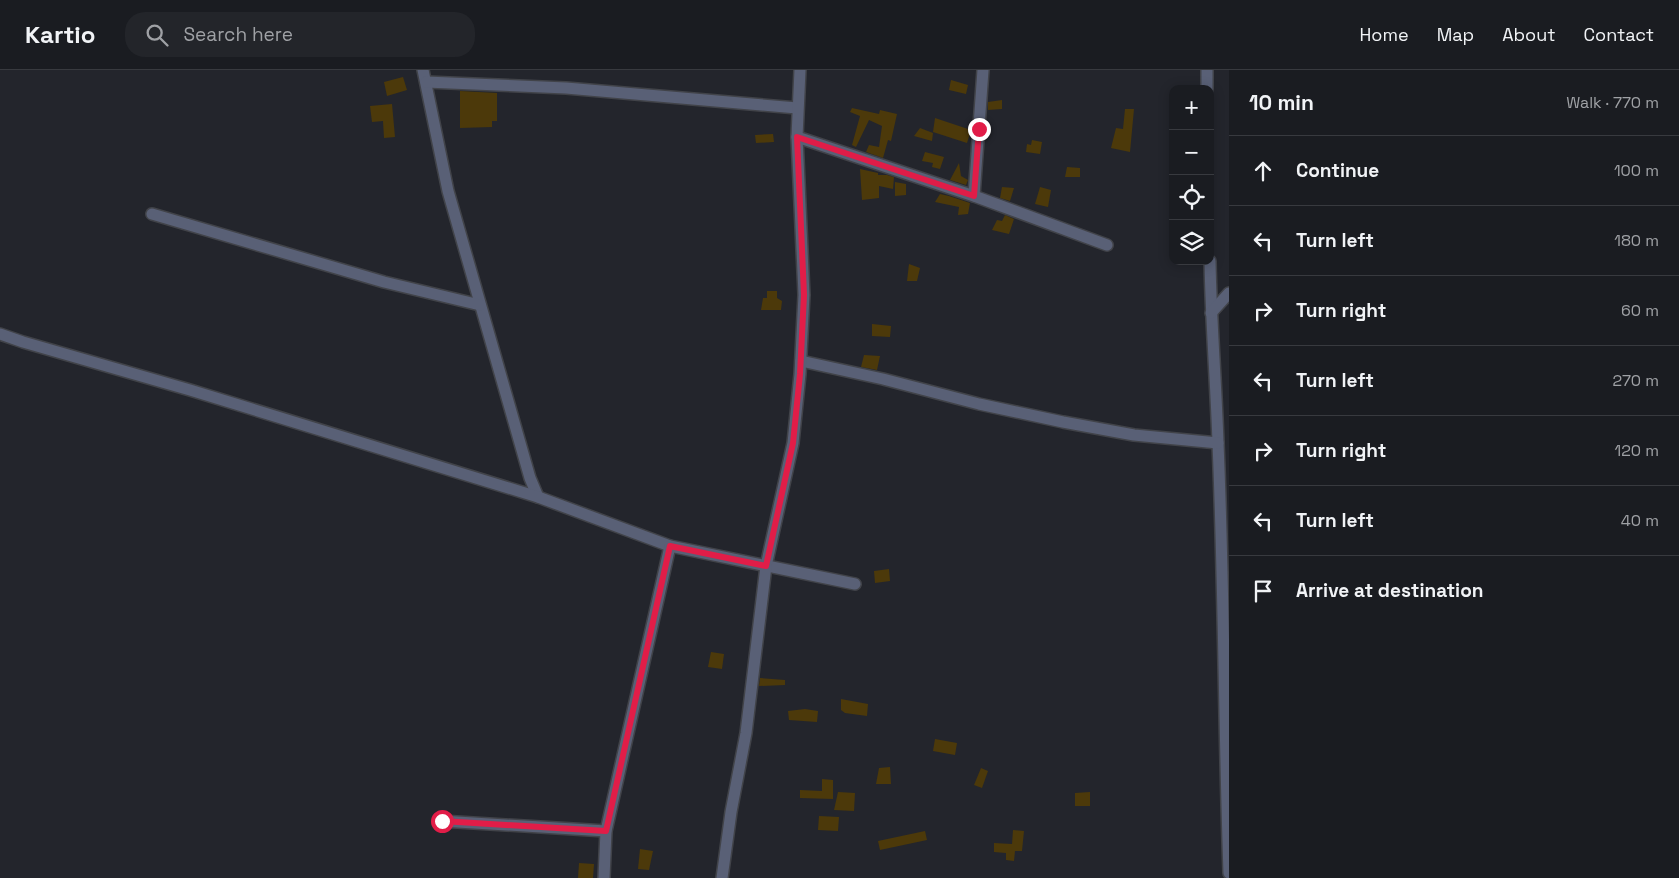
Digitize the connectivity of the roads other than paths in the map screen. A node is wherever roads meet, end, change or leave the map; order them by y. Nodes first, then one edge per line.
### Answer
1 (423, 70) edge
2 (800, 70) edge
3 (983, 70) edge
4 (1207, 70) edge
5 (426, 82) junction
6 (1207, 85) edge
7 (797, 108) junction
8 (797, 137) junction
9 (974, 196) junction
10 (152, 214) dead end
11 (1107, 245) dead end
12 (1210, 265) edge
13 (1229, 293) edge
14 (480, 305) junction
15 (1211, 313) junction
16 (0, 334) edge
17 (801, 361) junction
18 (1218, 442) junction
19 (538, 497) junction
20 (670, 546) junction
21 (766, 566) junction
22 (855, 584) dead end
23 (1227, 771) edge
24 (442, 821) dead end
25 (606, 831) junction
26 (1229, 874) edge
27 (604, 878) edge
28 (722, 878) edge

1 - 5 street
2 - 7 street
3 - 9 street
4 - 6 street
5 - 7 street
5 - 14 street
7 - 8 street
8 - 9 street
8 - 17 street
9 - 11 street
10 - 14 street
12 - 15 street
13 - 15 street
14 - 19 street
15 - 18 street
16 - 19 street
17 - 18 street
17 - 21 street
18 - 23 street
19 - 20 street
20 - 21 street
20 - 25 street
21 - 22 street
21 - 28 street
23 - 26 street
24 - 25 street
25 - 27 street

